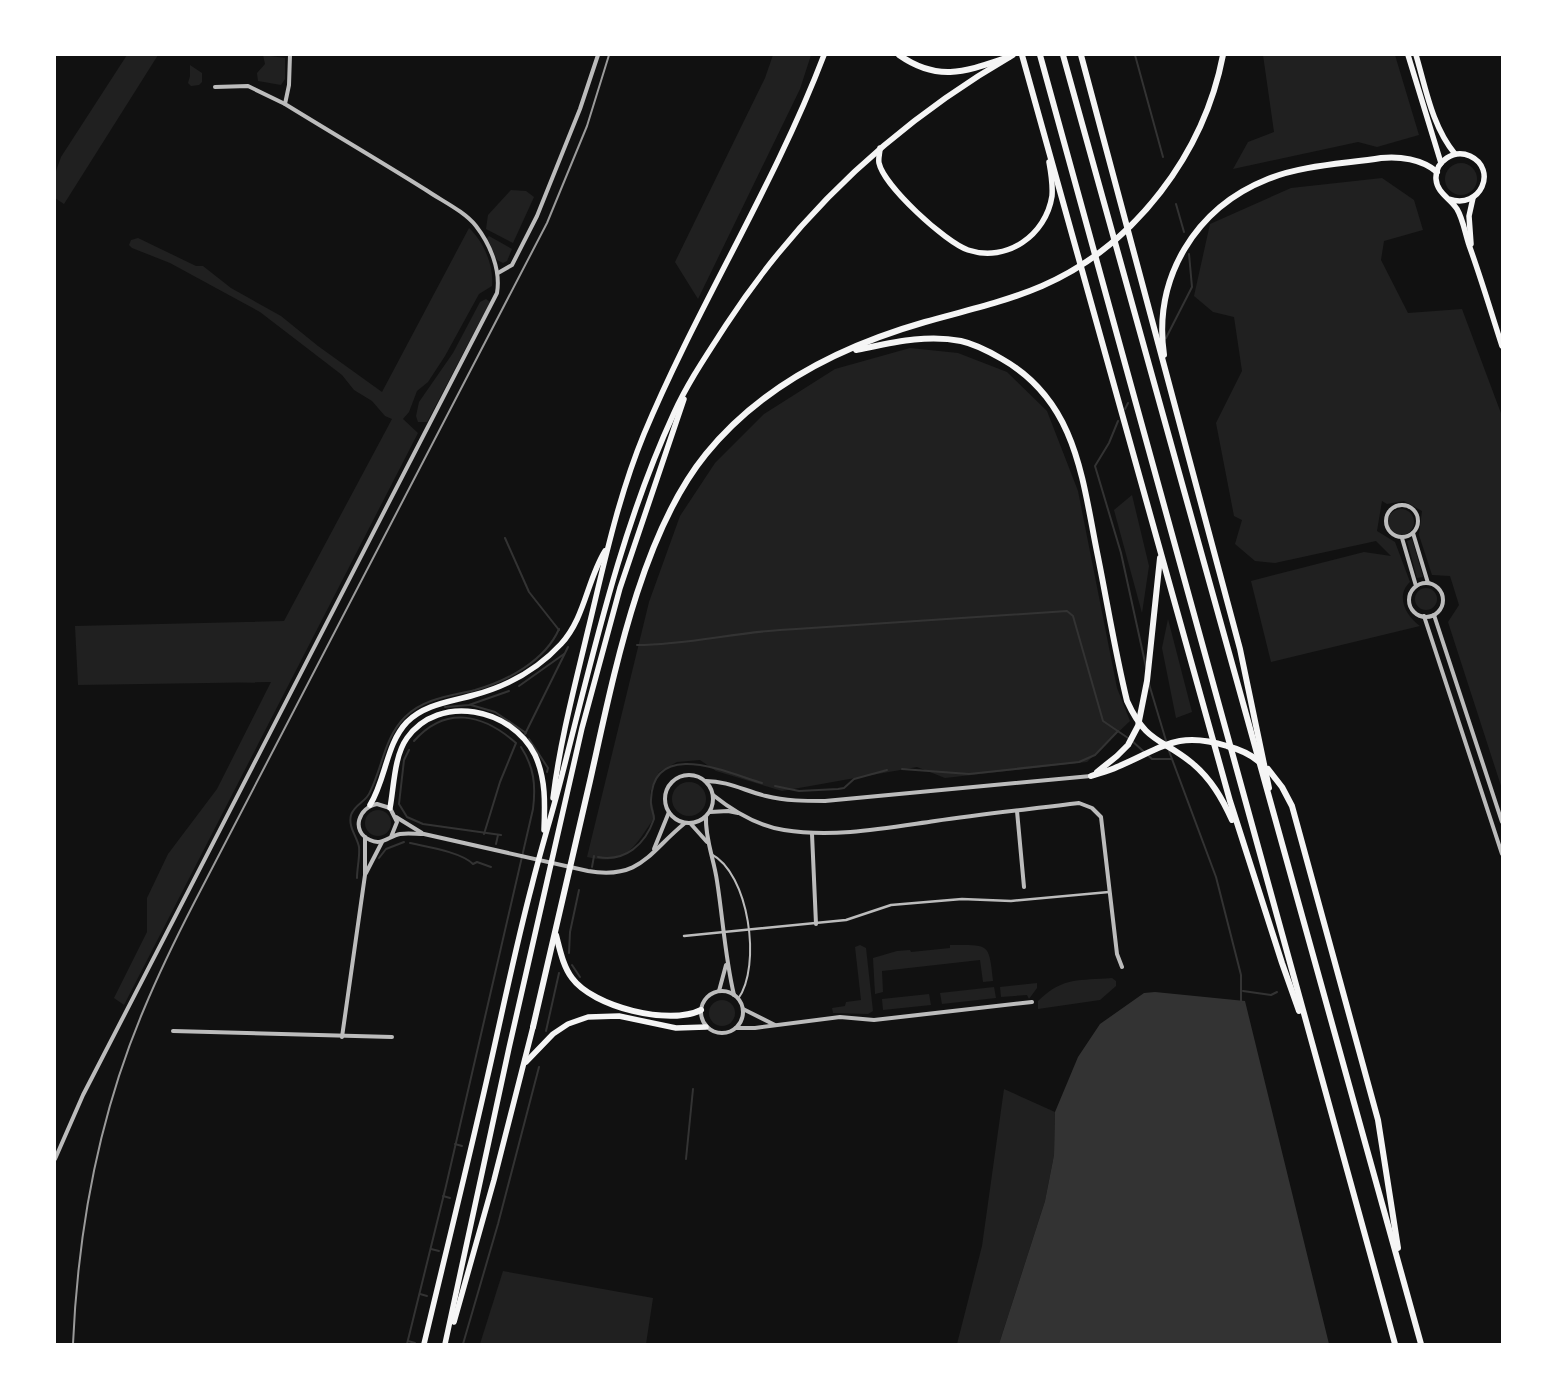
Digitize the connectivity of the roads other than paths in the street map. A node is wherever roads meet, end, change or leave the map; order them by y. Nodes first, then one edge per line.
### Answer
1 (290, 55) edge
2 (598, 55) edge
3 (824, 55) edge
4 (898, 55) edge
5 (1022, 55) edge
6 (1040, 55) edge
7 (1063, 55) edge
8 (1081, 55) edge
9 (1224, 55) edge
10 (1408, 55) edge
11 (1416, 55) edge
12 (1011, 56) edge
13 (215, 87) dead end
14 (286, 104) junction
15 (1047, 145) junction
16 (880, 148) junction
17 (1455, 154) junction
18 (1441, 164) junction
19 (1437, 172) junction
20 (1473, 198) junction
21 (1450, 200) junction
22 (1472, 254) junction
23 (498, 273) junction
24 (1502, 346) edge
25 (840, 353) junction
26 (1168, 384) junction
27 (688, 388) junction
28 (1413, 533) junction
29 (1402, 538) junction
30 (608, 547) junction
31 (1160, 552) junction
32 (1428, 583) junction
33 (1416, 586) junction
34 (1434, 614) junction
35 (1424, 616) junction
36 (1091, 776) junction
37 (706, 781) junction
38 (713, 795) junction
39 (370, 805) junction
40 (390, 808) junction
41 (1017, 810) junction
42 (1272, 810) junction
43 (669, 812) junction
44 (710, 812) junction
45 (740, 814) junction
46 (396, 817) junction
47 (706, 817) junction
48 (550, 820) junction
49 (1502, 822) edge
50 (687, 823) junction
51 (424, 834) junction
52 (812, 834) junction
53 (365, 837) junction
54 (391, 837) junction
55 (544, 840) junction
56 (382, 842) junction
57 (707, 842) junction
58 (1243, 842) junction
59 (653, 851) junction
60 (711, 854) junction
61 (1502, 854) edge
62 (365, 875) junction
63 (1024, 887) dead end
64 (1111, 892) junction
65 (816, 924) junction
66 (749, 929) junction
67 (555, 932) junction
68 (723, 932) junction
69 (684, 936) dead end
70 (726, 963) junction
71 (1122, 967) dead end
72 (719, 991) junction
73 (736, 997) junction
74 (1032, 1002) dead end
75 (743, 1009) junction
76 (701, 1010) junction
77 (775, 1025) junction
78 (533, 1027) joint
79 (706, 1027) junction
80 (736, 1028) junction
81 (173, 1031) dead end
82 (342, 1037) junction
83 (392, 1037) dead end
84 (1314, 1049) junction
85 (525, 1064) junction
86 (55, 1159) edge
87 (1403, 1279) junction
88 (448, 1335) junction
89 (424, 1344) edge
90 (445, 1344) edge
91 (1395, 1344) edge
92 (1421, 1344) edge

1 - 14 street
2 - 23 street
3 - 30 main road
4 - 12 highway
5 - 15 highway
6 - 84 highway
7 - 42 highway
8 - 26 highway
9 - 25 highway
10 - 18 main road
11 - 17 main road
12 - 16 main road
13 - 14 street
14 - 23 street
15 - 16 main road
15 - 31 highway
16 - 27 main road
17 - 18 main road
17 - 20 main road
18 - 19 main road
19 - 21 main road
19 - 26 highway
20 - 21 main road
20 - 22 main road
21 - 22 main road
22 - 24 main road
23 - 86 street
25 - 58 highway
25 - 67 highway
26 - 42 highway
27 - 48 main road
27 - 88 main road
28 - 29 street
28 - 29 street
28 - 32 street
29 - 33 street
30 - 39 main road
30 - 48 main road
31 - 36 highway
31 - 58 highway
32 - 33 street
32 - 34 street
33 - 35 street
34 - 35 street
34 - 49 street
35 - 61 street
36 - 37 street
36 - 87 highway
37 - 38 street
37 - 43 street
38 - 44 street
38 - 45 street
39 - 40 street
39 - 53 street
40 - 46 street
40 - 55 main road
41 - 52 street
41 - 63 street
41 - 64 street
42 - 87 highway
43 - 50 street
43 - 59 street
44 - 45 street
44 - 47 street
45 - 52 street
46 - 51 street
46 - 54 street
47 - 50 street
47 - 57 street
48 - 55 main road
50 - 57 street
50 - 59 street
51 - 54 street
51 - 59 street
52 - 65 street
53 - 56 street
53 - 62 street
54 - 56 street
55 - 89 main road
56 - 62 street
57 - 60 street
58 - 84 highway
60 - 66 lane
60 - 68 street
62 - 82 street
64 - 65 street
64 - 71 street
65 - 66 street
66 - 68 street
66 - 73 lane
67 - 76 highway
67 - 78 highway
68 - 69 street
68 - 70 street
70 - 72 street
70 - 73 street
72 - 73 street
72 - 76 street
73 - 75 street
74 - 77 street
75 - 77 street
75 - 80 street
76 - 79 street
77 - 80 street
78 - 85 main road
79 - 80 street
79 - 85 main road
81 - 82 street
82 - 83 street
84 - 91 highway
85 - 88 main road
87 - 92 highway
88 - 90 main road

